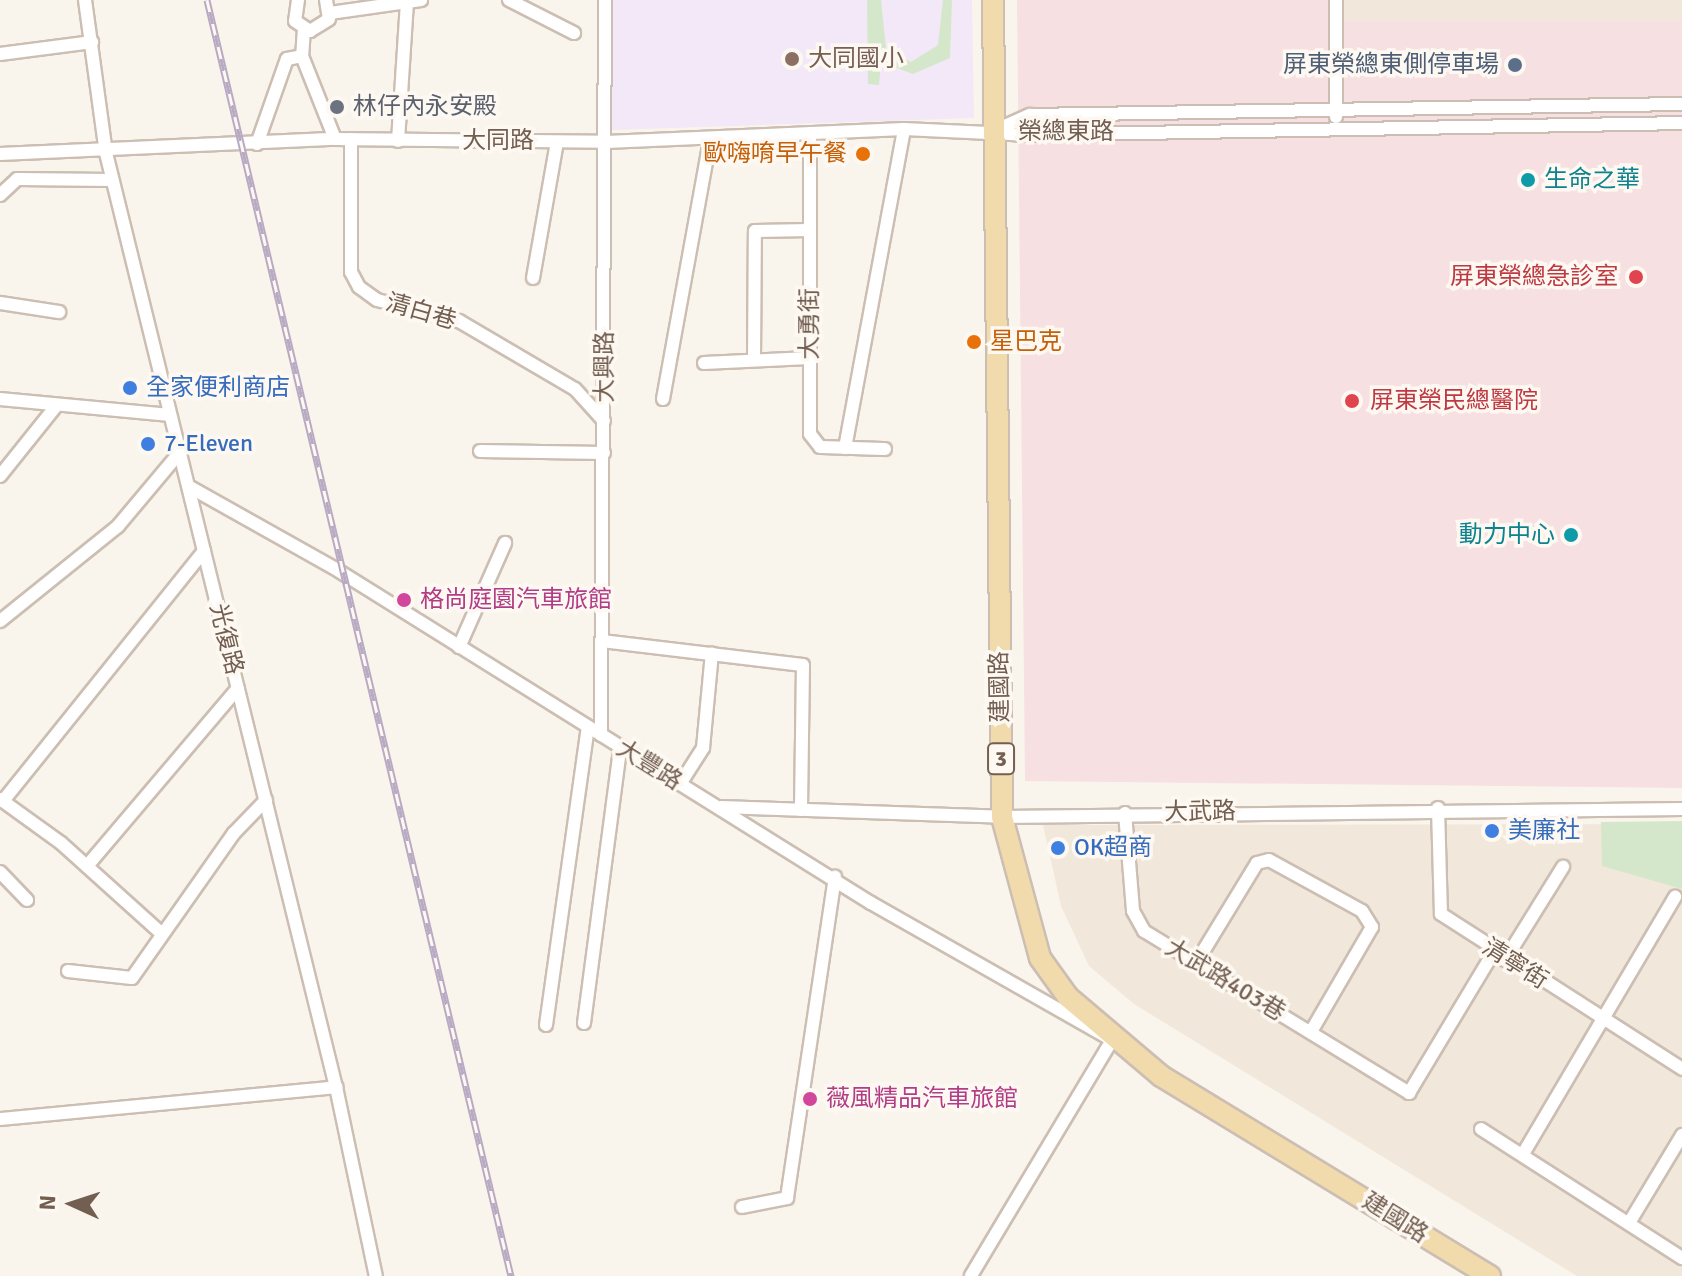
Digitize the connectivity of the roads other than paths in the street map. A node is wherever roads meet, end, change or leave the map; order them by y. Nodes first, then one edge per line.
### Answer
1 (85, 0) edge
2 (298, 0) edge
3 (509, 0) edge
4 (605, 0) edge
5 (993, 0) edge
6 (1336, 0) edge
7 (412, 1) edge
8 (328, 6) edge
9 (304, 29) junction
10 (574, 33) dead end
11 (92, 42) junction
12 (0, 54) edge
13 (302, 56) junction
14 (1682, 104) edge
15 (1435, 108) junction
16 (1336, 109) junction
17 (1205, 112) junction
18 (1682, 123) edge
19 (1435, 126) junction
20 (1336, 127) junction
21 (904, 129) junction
22 (995, 130) junction
23 (1206, 130) junction
24 (810, 133) junction
25 (335, 139) junction
26 (351, 139) junction
27 (710, 140) junction
28 (398, 141) junction
29 (557, 142) junction
30 (606, 142) junction
31 (257, 144) junction
32 (106, 153) junction
33 (0, 154) edge
34 (112, 180) junction
35 (0, 195) edge
36 (810, 230) junction
37 (533, 278) dead end
38 (0, 303) edge
39 (59, 312) dead end
40 (809, 358) junction
41 (754, 360) junction
42 (704, 363) dead end
43 (0, 399) edge
44 (663, 399) dead end
45 (56, 406) junction
46 (170, 415) junction
47 (604, 421) junction
48 (845, 448) junction
49 (885, 449) dead end
50 (480, 451) dead end
51 (180, 452) junction
52 (604, 453) junction
53 (0, 476) edge
54 (188, 486) junction
55 (505, 543) dead end
56 (204, 551) junction
57 (0, 621) edge
58 (602, 641) junction
59 (459, 647) junction
60 (712, 653) junction
61 (238, 688) junction
62 (588, 728) junction
63 (601, 735) junction
64 (620, 748) junction
65 (680, 784) junction
66 (2, 800) edge
67 (266, 800) junction
68 (718, 807) junction
69 (1438, 808) junction
70 (1682, 809) edge
71 (801, 810) junction
72 (1125, 813) junction
73 (1002, 817) junction
74 (87, 866) junction
75 (1563, 867) dead end
76 (0, 872) edge
77 (835, 877) junction
78 (1675, 897) dead end
79 (27, 900) dead end
80 (162, 934) junction
81 (1493, 953) junction
82 (1505, 960) junction
83 (1196, 963) junction
84 (68, 971) dead end
85 (1605, 1018) junction
86 (584, 1023) dead end
87 (546, 1025) dead end
88 (1311, 1032) junction
89 (1112, 1040) junction
90 (1682, 1069) edge
91 (336, 1087) junction
92 (0, 1119) edge
93 (1481, 1129) dead end
94 (1682, 1135) edge
95 (1523, 1154) junction
96 (742, 1207) dead end
97 (1629, 1223) junction
98 (1682, 1258) edge
99 (376, 1276) edge
100 (971, 1276) edge
101 (1490, 1276) edge

1 - 11 street, 光復路
2 - 9 street
3 - 10 street
4 - 30 street, 大興路
5 - 22 main road, 建國路 / 3
6 - 16 street
7 - 8 street
7 - 28 street
8 - 9 street
9 - 13 street
11 - 12 street
11 - 32 street, 光復路
13 - 25 street
13 - 31 street
14 - 15 street, 榮總東路
15 - 16 street, 榮總東路
15 - 19 street
16 - 17 street, 榮總東路
16 - 20 street
17 - 22 street, 榮總東路
17 - 23 street
18 - 19 street, 榮總東路
19 - 20 street, 榮總東路
20 - 23 street, 榮總東路
21 - 22 street, 大同路
21 - 24 street, 大同路
21 - 48 street
22 - 23 street, 榮總東路
22 - 73 main road, 建國路 / 3
24 - 27 street, 大同路
24 - 36 street, 大勇街
25 - 26 street, 大同路
25 - 31 street, 大同路
26 - 28 street, 大同路
26 - 47 street, 清白巷
27 - 30 street, 大同路
27 - 44 street
28 - 29 street, 大同路
29 - 30 street, 大同路
29 - 37 street
30 - 47 street, 大興路
31 - 32 street, 大同路
32 - 33 street, 大同路
32 - 34 street, 光復路
34 - 35 street
34 - 46 street, 光復路
36 - 40 street, 大勇街
36 - 41 street
38 - 39 street
40 - 41 street
40 - 48 street, 大勇街
41 - 42 street
43 - 45 street
45 - 46 street
45 - 53 street
46 - 51 street, 光復路
47 - 52 street, 大興路
48 - 49 street, 大勇街
50 - 52 street
51 - 54 street, 光復路
51 - 57 street
52 - 58 street, 大興路
54 - 56 street, 光復路
54 - 59 street, 大豐路
55 - 59 street
56 - 61 street, 光復路
56 - 66 street
58 - 60 street
58 - 63 street, 大興路
59 - 62 street, 大豐路
60 - 65 street
60 - 71 street
61 - 67 street, 光復路
61 - 74 street
62 - 63 street, 大豐路
62 - 87 street
63 - 64 street, 大豐路
64 - 65 street, 大豐路
64 - 86 street
65 - 68 street, 大豐路
66 - 74 street
67 - 80 street
67 - 91 street, 光復路
68 - 71 street, 大武路
68 - 77 street, 大豐路
69 - 70 street, 大武路
69 - 72 street, 大武路
69 - 81 street, 清寧街
71 - 73 street, 大武路
72 - 73 street, 大武路
72 - 83 street, 大武路403巷
73 - 89 main road, 建國路 / 3
74 - 80 street
75 - 82 street
76 - 79 street
77 - 89 street, 大豐路
77 - 96 street
78 - 85 street
80 - 84 street
81 - 82 street, 清寧街
81 - 88 street, 大武路403巷
82 - 85 street, 清寧街
83 - 88 street, 大武路403巷
83 - 88 street
85 - 90 street, 清寧街
85 - 95 street
89 - 100 street
89 - 101 main road, 建國路 / 3
91 - 92 street
91 - 99 street, 光復路
93 - 95 street
94 - 97 street
95 - 97 street
97 - 98 street

